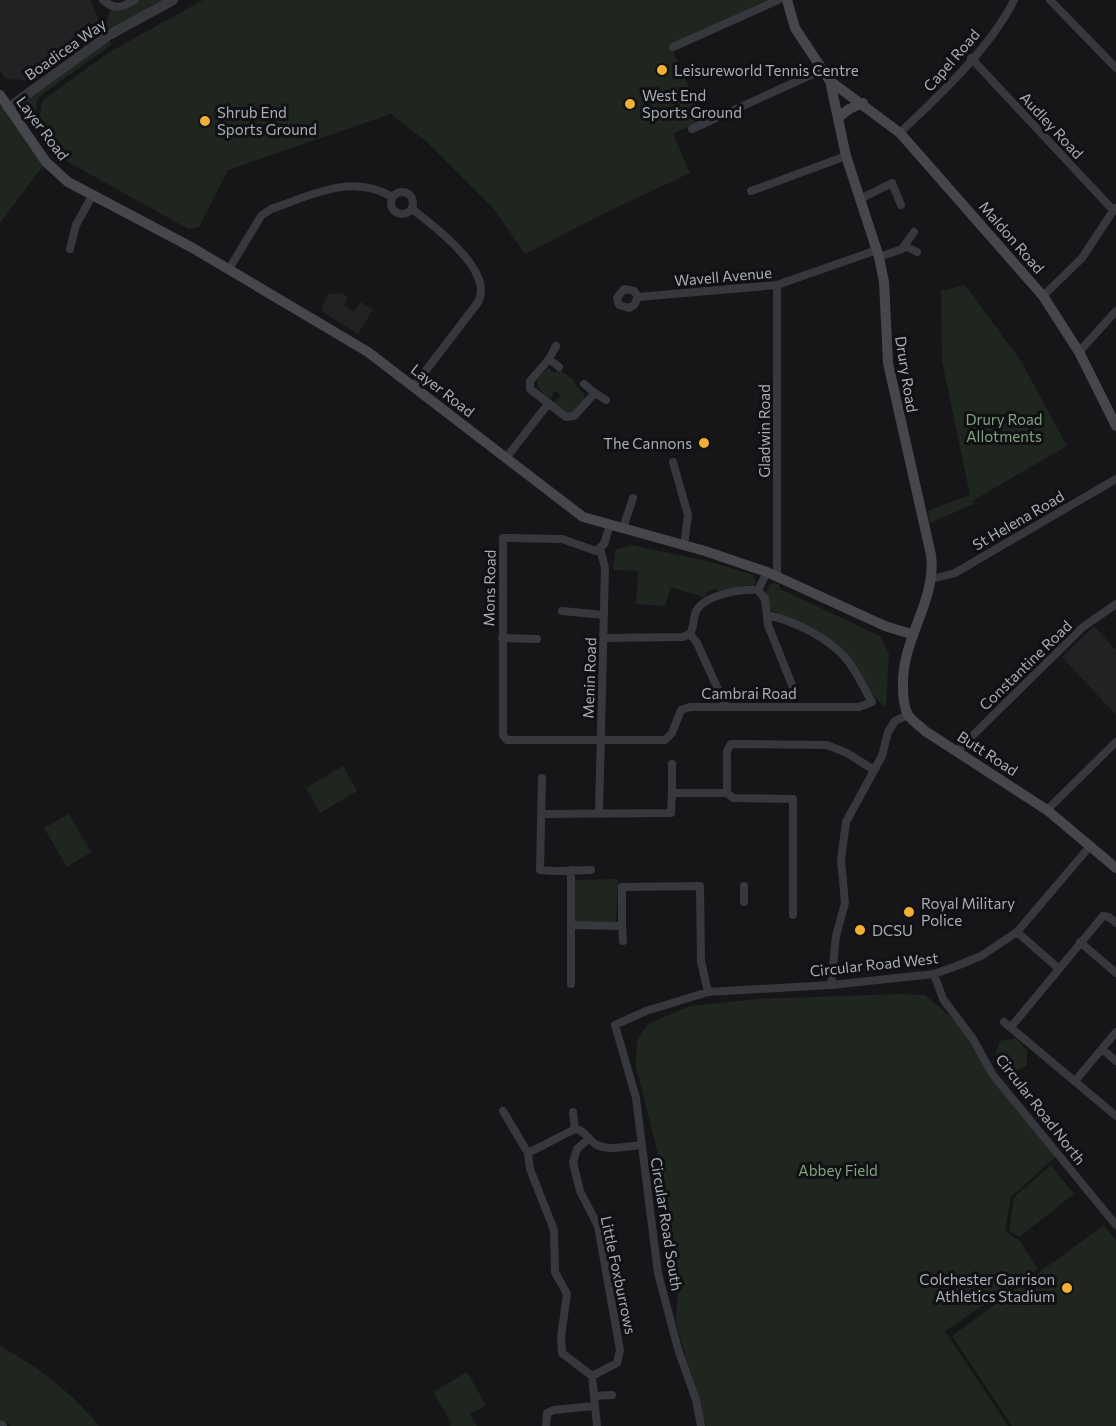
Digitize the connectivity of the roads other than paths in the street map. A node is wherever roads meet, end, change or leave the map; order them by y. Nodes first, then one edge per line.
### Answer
1 (103, 0) edge
2 (135, 0) edge
3 (173, 0) edge
4 (778, 0) edge
5 (787, 0) edge
6 (1014, 0) edge
7 (1050, 0) edge
8 (673, 47) dead end
9 (971, 58) junction
10 (1116, 68) edge
11 (822, 70) junction
12 (830, 81) junction
13 (0, 95) edge
14 (863, 103) junction
15 (8, 108) junction
16 (838, 117) junction
17 (692, 129) dead end
18 (900, 133) junction
19 (846, 156) junction
20 (751, 191) dead end
21 (92, 196) junction
22 (392, 197) junction
23 (860, 200) junction
24 (901, 204) dead end
25 (1115, 208) edge
26 (412, 209) junction
27 (914, 232) dead end
28 (905, 246) junction
29 (70, 249) dead end
30 (917, 252) dead end
31 (878, 254) junction
32 (229, 269) junction
33 (777, 285) junction
34 (1043, 296) junction
35 (638, 297) dead end
36 (1116, 311) edge
37 (556, 346) dead end
38 (1079, 352) junction
39 (549, 359) junction
40 (559, 367) dead end
41 (584, 384) dead end
42 (414, 386) junction
43 (595, 393) junction
44 (606, 400) dead end
45 (548, 404) junction
46 (1116, 426) edge
47 (506, 458) junction
48 (673, 462) dead end
49 (1116, 479) edge
50 (633, 498) dead end
51 (610, 525) junction
52 (623, 528) junction
53 (684, 545) junction
54 (601, 553) junction
55 (772, 574) junction
56 (932, 579) junction
57 (758, 590) junction
58 (1116, 604) edge
59 (562, 611) dead end
60 (604, 615) junction
61 (767, 615) junction
62 (690, 634) junction
63 (911, 634) junction
64 (502, 638) junction
65 (605, 638) junction
66 (537, 639) dead end
67 (792, 685) dead end
68 (726, 707) junction
69 (908, 715) junction
70 (503, 735) joint
71 (600, 741) junction
72 (1116, 742) edge
73 (957, 751) junction
74 (672, 764) dead end
75 (874, 770) junction
76 (543, 778) dead end
77 (672, 793) junction
78 (727, 793) junction
79 (1047, 810) junction
80 (599, 813) junction
81 (542, 814) junction
82 (1091, 845) junction
83 (1116, 868) edge
84 (572, 870) junction
85 (591, 870) dead end
86 (744, 886) dead end
87 (744, 902) dead end
88 (793, 915) dead end
89 (1116, 923) edge
90 (571, 926) junction
91 (622, 926) junction
92 (1017, 932) junction
93 (623, 941) dead end
94 (1080, 942) junction
95 (1058, 968) junction
96 (1116, 973) edge
97 (934, 974) junction
98 (571, 984) dead end
99 (831, 985) junction
100 (708, 992) junction
101 (615, 1025) joint
102 (1116, 1032) edge
103 (1102, 1049) junction
104 (1116, 1061) edge
105 (1075, 1081) junction
106 (503, 1111) dead end
107 (573, 1112) dead end
108 (1116, 1116) edge
109 (574, 1129) junction
110 (588, 1139) junction
111 (641, 1145) junction
112 (528, 1153) junction
113 (1116, 1225) edge
114 (592, 1376) junction
115 (612, 1395) dead end
116 (594, 1396) junction
117 (595, 1406) junction
118 (546, 1426) edge
119 (597, 1426) edge
120 (700, 1426) edge

1 - 2 street, Boadicea Way
3 - 15 street, Boadicea Way
4 - 8 street
5 - 11 main road
6 - 9 street, Capel Road
7 - 10 street
9 - 18 street, Capel Road
9 - 25 street, Audley Road
11 - 12 main road
11 - 17 street
12 - 14 main road, Maldon Road
12 - 16 main road, Drury Road
13 - 15 main road, Layer Road
14 - 16 main road
14 - 18 main road, Maldon Road
15 - 21 main road, Layer Road
16 - 19 main road, Drury Road
18 - 34 main road, Maldon Road
19 - 20 street
19 - 23 main road, Drury Road
21 - 29 street
21 - 32 main road, Layer Road
22 - 26 street
22 - 26 street
22 - 32 street
23 - 24 street
23 - 31 main road, Drury Road
25 - 34 street
26 - 42 street
27 - 28 street
28 - 30 street
28 - 31 street, Wavell Avenue
31 - 33 street, Wavell Avenue
31 - 56 main road, Drury Road
32 - 42 main road, Layer Road
33 - 35 street, Wavell Avenue
33 - 55 street, Gladwin Road
34 - 38 main road, Maldon Road
36 - 38 street
37 - 39 street
38 - 46 main road, Maldon Road
39 - 40 street
39 - 45 street
41 - 43 street
42 - 47 main road, Layer Road
43 - 44 street
43 - 45 street
45 - 47 street
47 - 51 main road, Layer Road
48 - 53 street
49 - 56 street, St Helena Road
50 - 52 street
51 - 52 main road, Layer Road
51 - 54 street
52 - 53 main road, Layer Road
53 - 55 main road, Layer Road
54 - 60 street, Menin Road
54 - 64 street, Mons Road
55 - 57 street
55 - 63 main road, Layer Road
56 - 63 main road, Drury Road
57 - 61 street
57 - 62 street
58 - 73 street, Constantine Road
59 - 60 street
60 - 65 street, Menin Road
61 - 67 street
61 - 68 street, Cambrai Road
62 - 65 street
62 - 68 street
63 - 69 main road
64 - 66 street, Mons Road
64 - 70 street, Mons Road
65 - 71 street, Menin Road
68 - 71 street, Cambrai Road
69 - 73 main road, Butt Road
69 - 75 street
70 - 71 street, Cambrai Road
71 - 80 street, Menin Road
72 - 79 street
73 - 79 main road, Butt Road
74 - 77 street
75 - 78 street
75 - 99 street
76 - 81 street
77 - 78 street
77 - 80 street
78 - 88 street
79 - 82 main road, Butt Road
80 - 81 street
81 - 84 street
82 - 83 main road, Butt Road
82 - 92 street, Circular Road West
84 - 85 street
84 - 90 street
86 - 87 street
89 - 94 street
90 - 91 street
90 - 98 street
91 - 93 street
91 - 100 street
92 - 95 street
92 - 97 street, Circular Road West
94 - 95 street
94 - 96 street
95 - 105 street
97 - 99 street, Circular Road West
97 - 113 street, Circular Road North
99 - 100 street, Circular Road West
100 - 101 street, Circular Road West
101 - 111 street, Circular Road South
102 - 103 street
103 - 104 street
103 - 105 street
105 - 108 street
106 - 112 street
107 - 109 street
109 - 110 street
109 - 112 street
110 - 111 street
110 - 114 street, Little Foxburrows
111 - 120 street, Circular Road South
112 - 114 street
114 - 116 street
115 - 116 street
116 - 117 street
117 - 118 street
117 - 119 street

